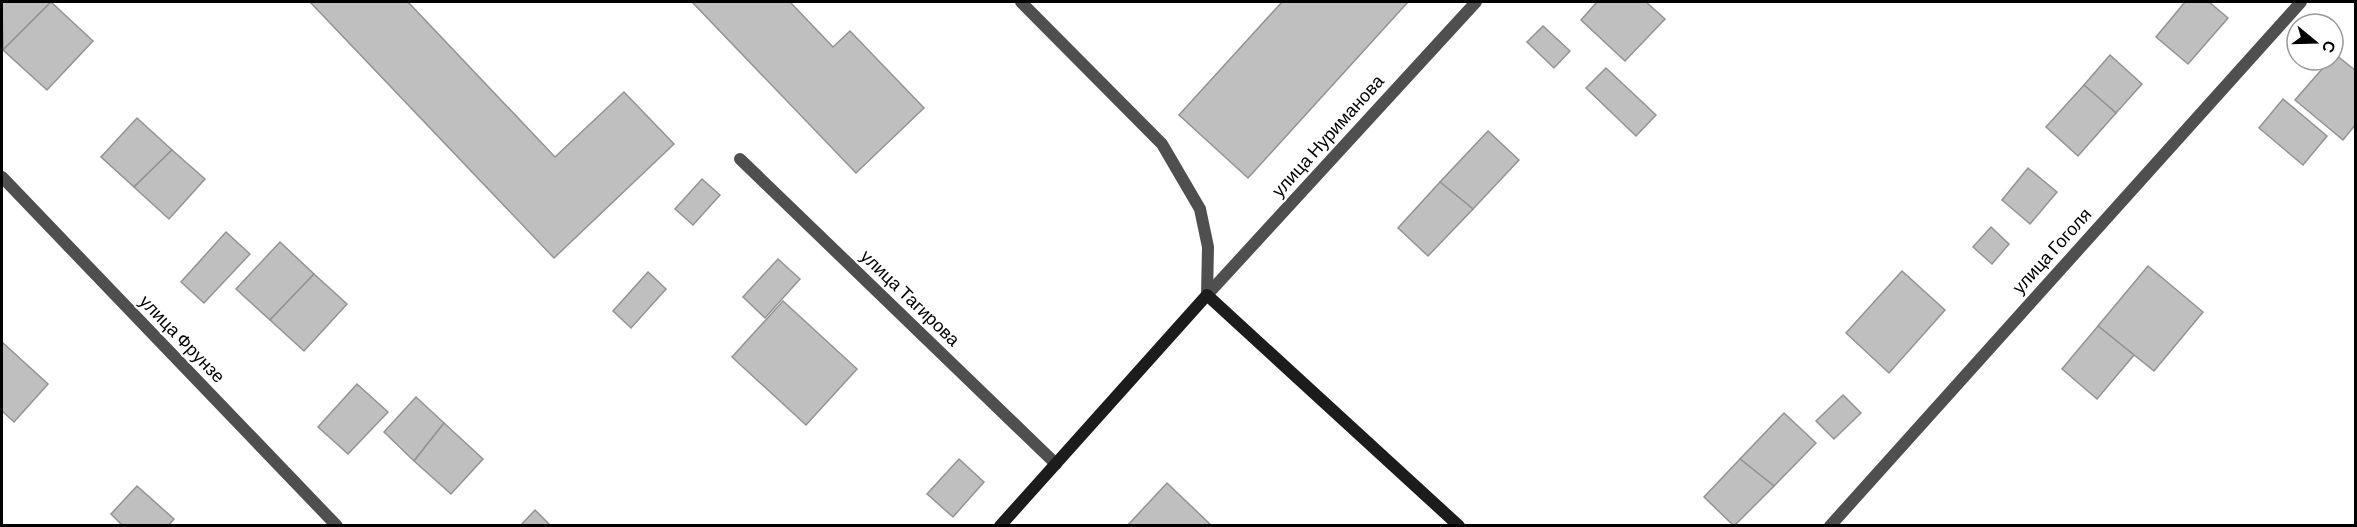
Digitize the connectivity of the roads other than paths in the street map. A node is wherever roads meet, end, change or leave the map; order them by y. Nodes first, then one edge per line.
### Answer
1 (1021, 2) edge
2 (1476, 2) edge
3 (2301, 2) edge
4 (740, 159) dead end
5 (2, 177) edge
6 (1207, 295) junction
7 (1056, 464) junction
8 (337, 525) edge
9 (1000, 525) edge
10 (1459, 525) edge
11 (1830, 525) edge

1 - 6 street
2 - 6 street, улица Нуриманова
3 - 11 street, улица Гоголя
4 - 7 street, улица Тагирова
5 - 8 street, улица Фрунзе
6 - 7 main road, улица Нуриманова
6 - 10 main road
7 - 9 main road, улица Нуриманова

